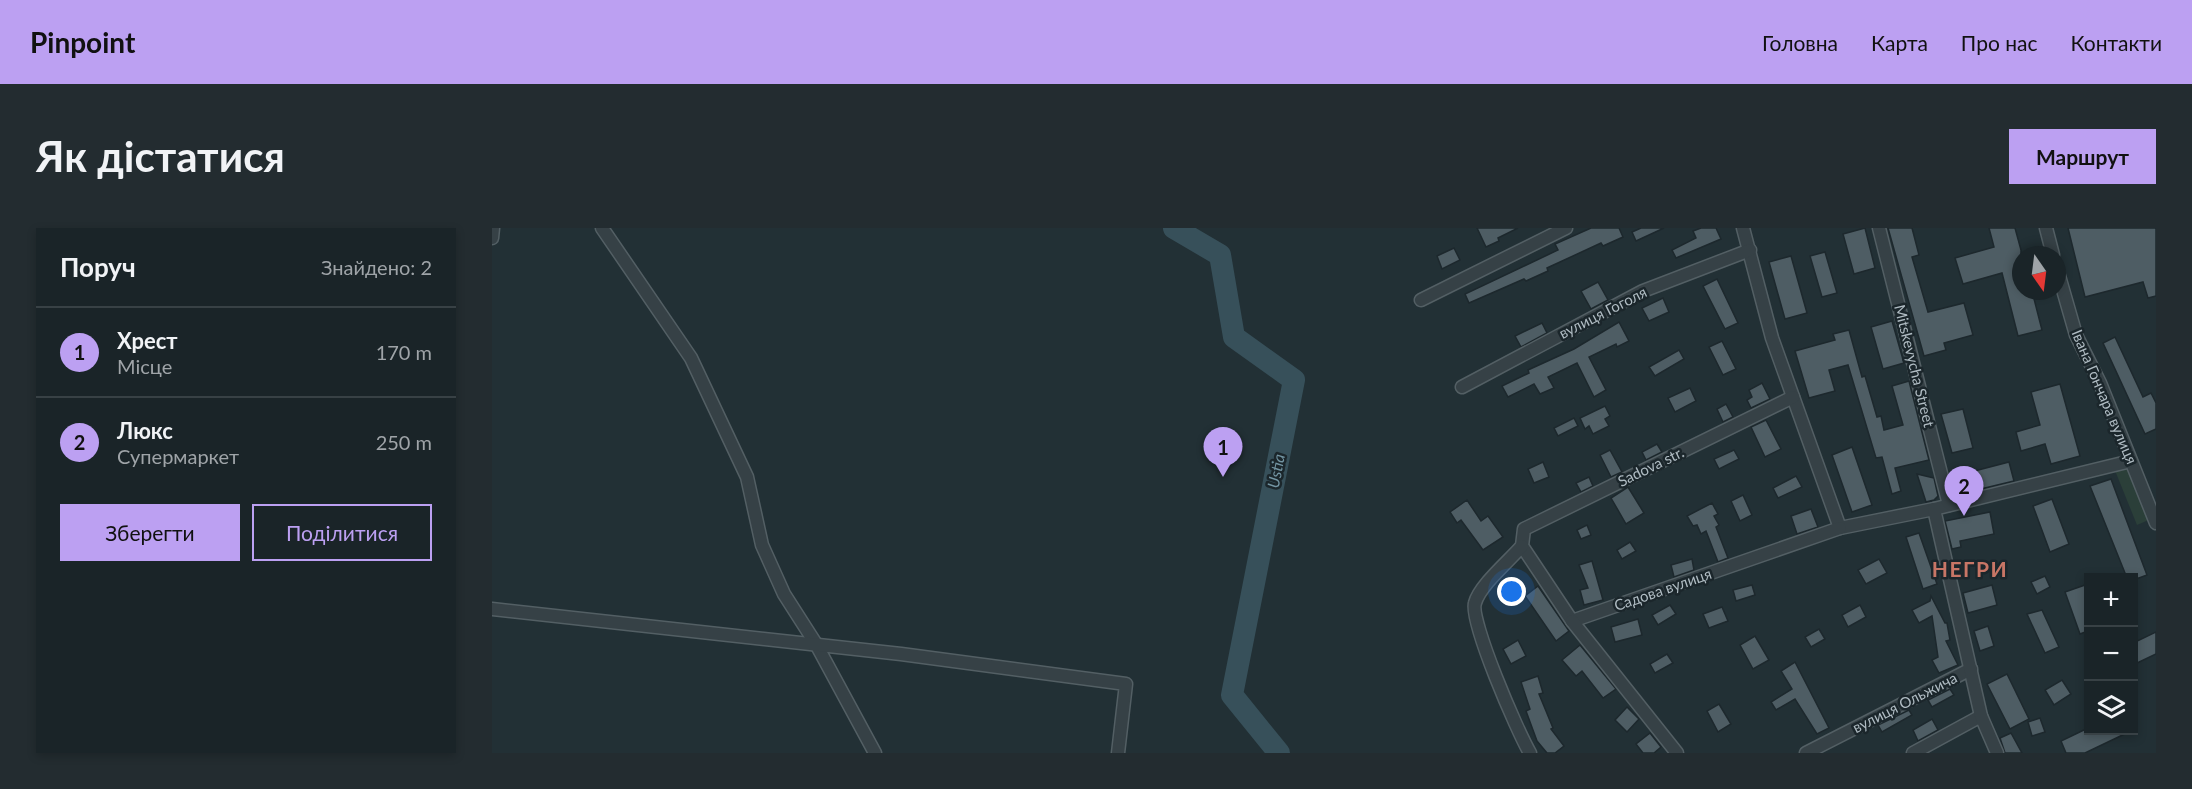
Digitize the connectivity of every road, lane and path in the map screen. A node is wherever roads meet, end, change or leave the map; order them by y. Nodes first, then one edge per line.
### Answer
1 (493, 228) edge
2 (602, 228) edge
3 (1566, 228) edge
4 (1743, 228) edge
5 (1879, 228) edge
6 (2046, 228) edge
7 (492, 238) edge
8 (2051, 246) edge
9 (1750, 250) junction
10 (1421, 300) dead end
11 (2066, 300) edge
12 (1462, 387) dead end
13 (1793, 397) junction
14 (2131, 460) junction
15 (1949, 505) junction
16 (1934, 508) junction
17 (2156, 523) edge
18 (1840, 528) junction
19 (1522, 546) junction
20 (492, 609) edge
21 (1572, 621) junction
22 (816, 644) junction
23 (1971, 669) junction
24 (1981, 717) junction
25 (875, 753) edge
26 (1118, 753) edge
27 (1530, 753) edge
28 (1677, 753) edge
29 (1806, 753) edge
30 (1913, 753) edge
31 (1997, 753) edge

1 - 7 street
2 - 22 street
3 - 10 street
4 - 9 street
5 - 15 street, Mitskevycha Street
6 - 8 street
9 - 12 street, вулиця Гоголя
9 - 13 street
11 - 14 street, Івана Гончара вулиця
13 - 18 street
13 - 19 street, Sadova str.
14 - 15 street
14 - 17 street, Івана Гончара вулиця
15 - 16 street
16 - 18 street
16 - 23 street
18 - 21 street, Садова вулиця
19 - 21 street
19 - 27 street
20 - 22 street
21 - 28 street
22 - 25 street
22 - 26 street
23 - 24 street
23 - 29 street, вулиця Ольжича
24 - 30 street
24 - 31 street

